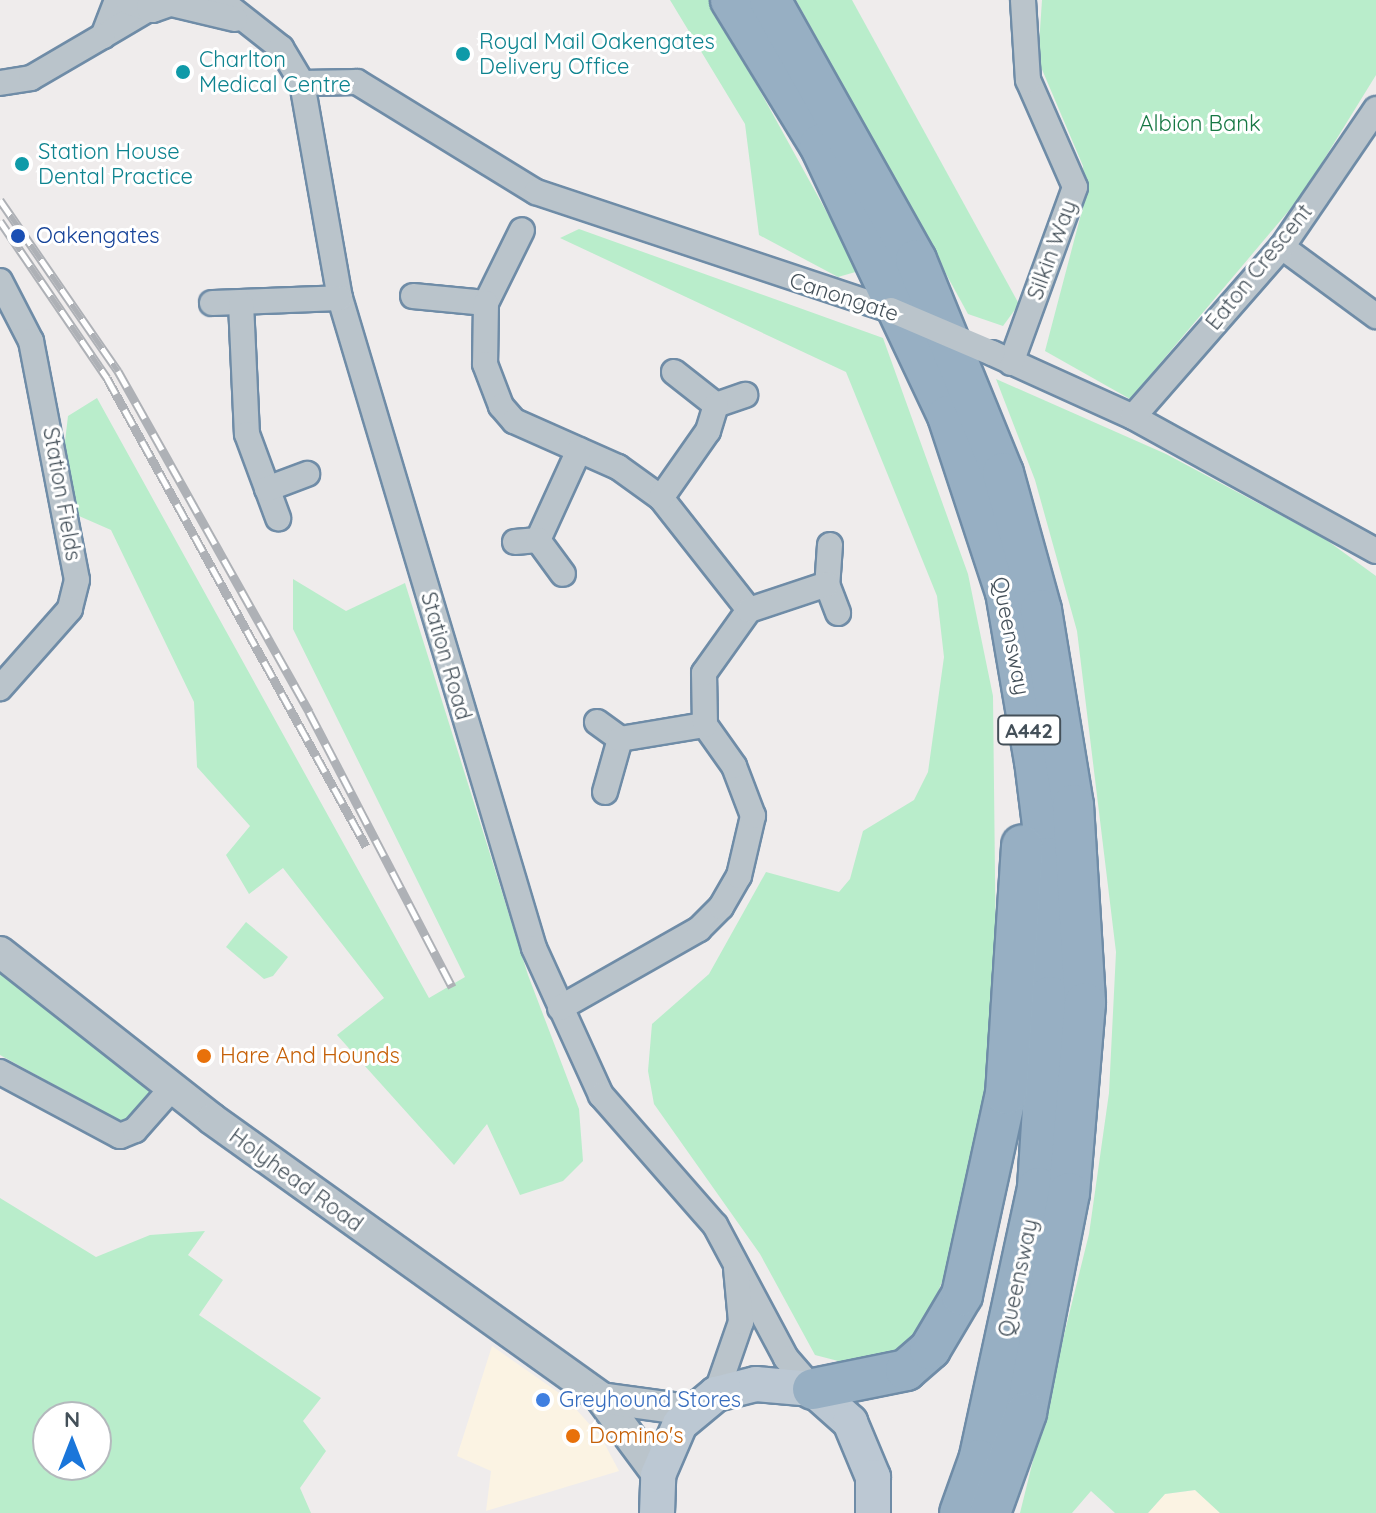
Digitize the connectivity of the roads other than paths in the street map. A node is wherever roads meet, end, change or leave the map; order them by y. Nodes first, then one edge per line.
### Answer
1 (117, 0) edge
2 (220, 0) edge
3 (731, 0) edge
4 (770, 0) edge
5 (1023, 0) edge
6 (156, 2) edge
7 (248, 23) junction
8 (103, 36) junction
9 (0, 83) edge
10 (302, 83) junction
11 (1376, 109) edge
12 (522, 230) dead end
13 (1282, 247) junction
14 (0, 283) edge
15 (413, 296) dead end
16 (340, 298) junction
17 (212, 303) dead end
18 (241, 303) junction
19 (486, 303) junction
20 (1376, 316) edge
21 (1002, 358) junction
22 (674, 372) dead end
23 (745, 395) dead end
24 (716, 405) junction
25 (1133, 417) junction
26 (579, 450) junction
27 (307, 474) dead end
28 (267, 489) junction
29 (661, 498) junction
30 (278, 518) dead end
31 (830, 545) dead end
32 (1376, 551) edge
33 (563, 574) dead end
34 (827, 584) junction
35 (749, 610) junction
36 (838, 613) dead end
37 (0, 688) edge
38 (597, 722) dead end
39 (705, 725) junction
40 (620, 739) junction
41 (1035, 761) junction
42 (605, 792) dead end
43 (0, 952) edge
44 (560, 1008) junction
45 (0, 1072) edge
46 (172, 1088) junction
47 (734, 1253) junction
48 (813, 1389) junction
49 (601, 1398) junction
50 (703, 1405) junction
51 (656, 1502) edge
52 (875, 1511) edge
53 (960, 1513) edge
54 (990, 1513) edge

1 - 8 street
2 - 7 street, Station Road
3 - 41 highway, Queensway / A442
4 - 54 highway, Queensway / A442
5 - 21 street, Silkin Way
6 - 7 street, Station Road
6 - 8 street
7 - 10 street, Station Road
8 - 9 street
10 - 16 street, Station Road
10 - 21 street, Canongate, bridge
11 - 13 street, Eaton Crescent
12 - 19 street
13 - 20 street
13 - 25 street, Eaton Crescent
14 - 37 street, Station Fields
15 - 19 street
16 - 18 street
16 - 44 street, Station Road
17 - 18 street
18 - 28 street
19 - 26 street
21 - 25 street, Canongate
22 - 24 street
23 - 24 street
24 - 29 street
25 - 32 street, Canongate
26 - 29 street
26 - 33 street
27 - 28 street
28 - 30 street
29 - 35 street
31 - 34 street
34 - 35 street
34 - 36 street
35 - 39 street
38 - 40 street
39 - 40 street
39 - 44 street
40 - 42 street
41 - 48 highway, A442
41 - 53 highway, Queensway / A442
43 - 46 street, Holyhead Road
44 - 47 street, Station Road
45 - 46 street
46 - 49 street, Holyhead Road
47 - 48 street, Station Road
47 - 50 street, Station Road
48 - 50 main road
48 - 52 main road
49 - 50 street
49 - 51 street
50 - 51 main road

